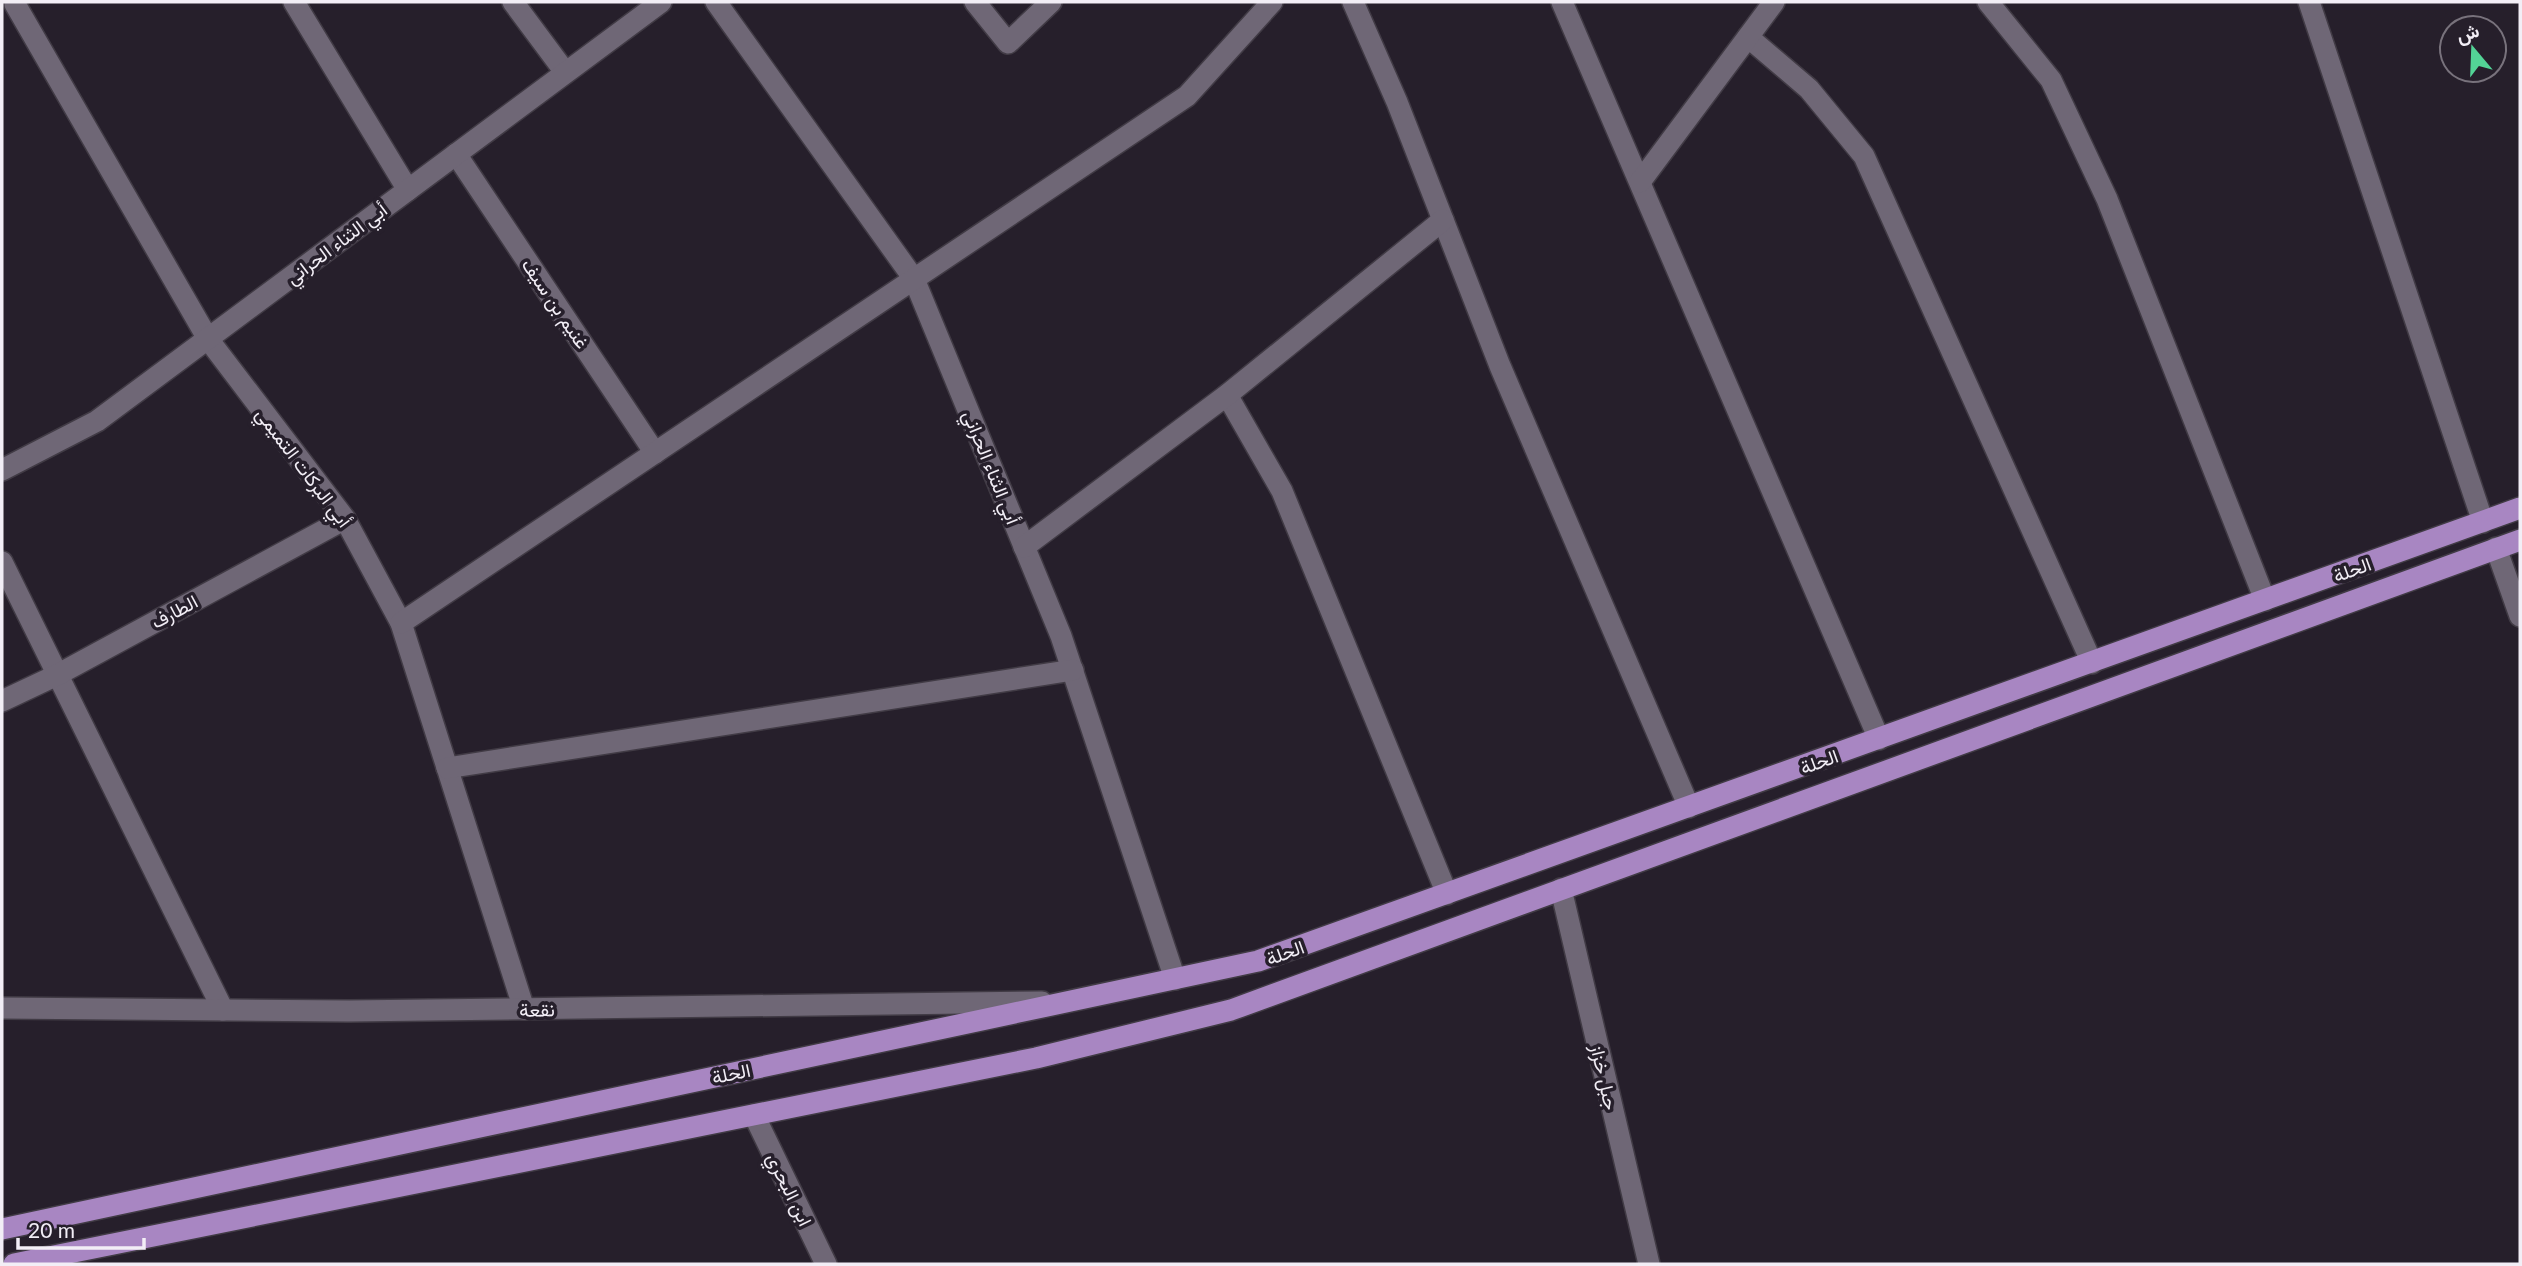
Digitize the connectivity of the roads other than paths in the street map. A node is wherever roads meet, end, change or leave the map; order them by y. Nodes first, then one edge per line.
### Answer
1 (294, 2) edge
2 (513, 2) edge
3 (661, 2) edge
4 (716, 2) edge
5 (975, 2) edge
6 (1051, 2) edge
7 (1272, 2) edge
8 (1353, 2) edge
9 (1562, 2) edge
10 (1774, 2) edge
11 (1988, 2) edge
12 (2309, 2) edge
13 (12, 6) edge
14 (1748, 37) junction
15 (565, 72) junction
16 (456, 154) junction
17 (1640, 182) junction
18 (408, 190) junction
19 (1443, 220) junction
20 (914, 279) junction
21 (208, 340) junction
22 (1227, 395) junction
23 (655, 453) junction
24 (2, 470) edge
25 (2520, 508) edge
26 (345, 519) junction
27 (2483, 522) junction
28 (2520, 540) edge
29 (1024, 547) junction
30 (2496, 548) junction
31 (2, 562) edge
32 (2265, 600) junction
33 (2520, 616) edge
34 (401, 623) junction
35 (2092, 663) junction
36 (1073, 670) junction
37 (57, 675) junction
38 (2, 701) edge
39 (1879, 739) junction
40 (447, 768) junction
41 (1689, 807) junction
42 (1561, 889) junction
43 (1447, 894) junction
44 (1175, 979) junction
45 (1072, 1002) junction
46 (2, 1008) edge
47 (524, 1009) junction
48 (223, 1010) junction
49 (754, 1115) junction
50 (2, 1229) edge
51 (14, 1264) edge
52 (826, 1264) edge
53 (1648, 1264) edge

1 - 18 street
2 - 15 street
3 - 15 street, أبي الثناء الحراني
4 - 20 street, أبي الثناء الحراني
5 - 6 street
7 - 20 street
8 - 19 street
9 - 17 street
10 - 14 street
11 - 32 street
12 - 27 street
13 - 21 street, أبي البركات التميمي
14 - 17 street
14 - 35 street
15 - 16 street, أبي الثناء الحراني
16 - 18 street, أبي الثناء الحراني
16 - 23 street, غنيم بن سيف
17 - 39 street
18 - 21 street, أبي الثناء الحراني
19 - 22 street
19 - 41 street
20 - 23 street
20 - 29 street, أبي الثناء الحراني
21 - 24 street, أبي الثناء الحراني
21 - 26 street, أبي البركات التميمي
22 - 29 street
22 - 43 street
23 - 34 street
25 - 27 main road, الحلة
26 - 34 street, أبي البركات التميمي
26 - 37 street, الطارف
27 - 32 main road, الحلة
28 - 30 main road, الحلة
29 - 36 street, أبي الثناء الحراني
30 - 33 street
30 - 42 main road, الحلة
31 - 37 street
32 - 35 main road, الحلة
34 - 40 street, أبي البركات التميمي
35 - 39 main road, الحلة
36 - 40 street
36 - 44 street, أبي الثناء الحراني
37 - 38 street, الطارف
37 - 48 street
39 - 41 main road, الحلة
40 - 47 street, أبي البركات التميمي
41 - 43 main road, الحلة
42 - 49 main road, الحلة
42 - 53 street, جبل خزاز
43 - 44 main road, الحلة
44 - 45 main road, الحلة
45 - 47 street, نقعة
45 - 50 main road, الحلة
46 - 48 street, نقعة
47 - 48 street, نقعة
49 - 51 main road, الحلة
49 - 52 street, ابن البحري

